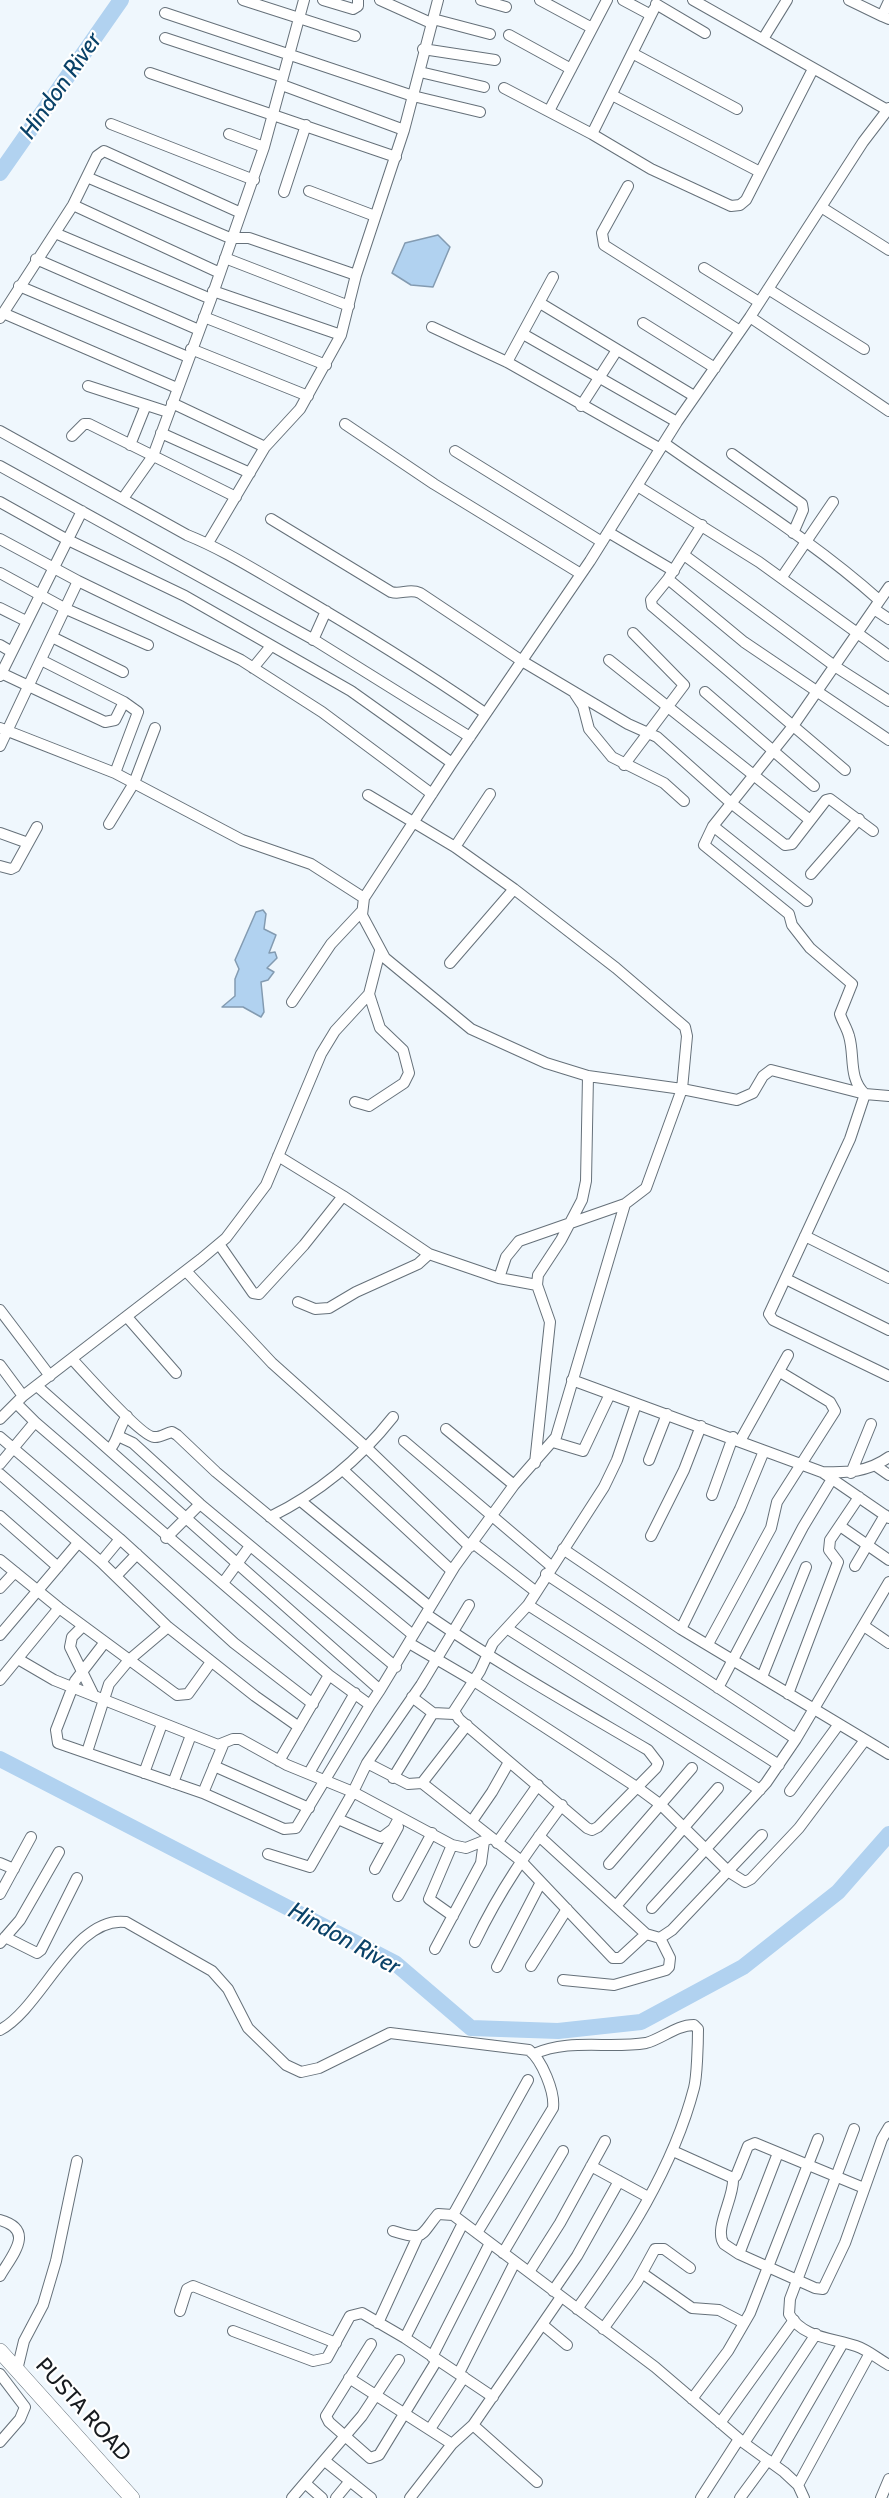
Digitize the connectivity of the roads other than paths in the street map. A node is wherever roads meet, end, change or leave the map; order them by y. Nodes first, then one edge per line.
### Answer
1 (243, 0) edge
2 (304, 0) edge
3 (323, 0) edge
4 (358, 0) edge
5 (380, 0) edge
6 (438, 0) edge
7 (481, 0) edge
8 (540, 0) edge
9 (607, 0) edge
10 (622, 0) edge
11 (693, 0) edge
12 (787, 0) edge
13 (849, 0) edge
14 (889, 1) edge
15 (657, 2) edge
16 (506, 7) dead end
17 (165, 13) dead end
18 (651, 15) junction
19 (885, 17) edge
20 (299, 18) junction
21 (432, 21) junction
22 (592, 28) junction
23 (705, 33) dead end
24 (490, 34) dead end
25 (510, 35) dead end
26 (355, 36) dead end
27 (165, 38) dead end
28 (763, 39) junction
29 (423, 49) junction
30 (290, 53) junction
31 (632, 53) junction
32 (495, 60) dead end
33 (571, 69) junction
34 (813, 69) junction
35 (420, 72) junction
36 (150, 73) dead end
37 (283, 81) junction
38 (484, 87) dead end
39 (504, 88) dead end
40 (612, 94) junction
41 (413, 96) junction
42 (737, 109) dead end
43 (889, 110) edge
44 (549, 111) junction
45 (480, 112) dead end
46 (272, 113) junction
47 (111, 124) dead end
48 (306, 125) junction
49 (404, 130) junction
50 (230, 134) dead end
51 (592, 134) junction
52 (264, 147) junction
53 (396, 157) junction
54 (760, 172) junction
55 (89, 178) junction
56 (254, 180) junction
57 (628, 186) dead end
58 (309, 191) dead end
59 (284, 192) dead end
60 (73, 205) junction
61 (821, 207) junction
62 (241, 213) junction
63 (375, 216) junction
64 (55, 233) junction
65 (230, 238) junction
66 (889, 250) edge
67 (225, 258) junction
68 (36, 259) junction
69 (704, 268) dead end
70 (220, 273) junction
71 (356, 275) junction
72 (554, 277) dead end
73 (19, 286) junction
74 (768, 289) junction
75 (212, 295) junction
76 (759, 302) junction
77 (540, 303) junction
78 (349, 306) junction
79 (2, 316) edge
80 (204, 317) junction
81 (750, 317) junction
82 (643, 323) dead end
83 (432, 327) dead end
84 (200, 330) junction
85 (740, 331) junction
86 (523, 334) junction
87 (341, 335) junction
88 (864, 349) dead end
89 (617, 350) junction
90 (190, 353) junction
91 (507, 362) junction
92 (326, 366) junction
93 (715, 368) junction
94 (600, 376) junction
95 (88, 386) dead end
96 (177, 388) junction
97 (308, 396) junction
98 (694, 396) junction
99 (146, 405) junction
100 (581, 406) junction
101 (170, 408) junction
102 (889, 411) edge
103 (676, 422) junction
104 (345, 423) dead end
105 (0, 431) edge
106 (161, 433) junction
107 (72, 436) dead end
108 (130, 445) junction
109 (662, 446) junction
110 (265, 447) junction
111 (455, 451) dead end
112 (732, 454) dead end
113 (153, 456) junction
114 (0, 466) edge
115 (250, 473) junction
116 (639, 487) junction
117 (236, 497) junction
118 (124, 498) junction
119 (0, 502) edge
120 (833, 502) dead end
121 (82, 512) junction
122 (271, 519) dead end
123 (702, 525) junction
124 (793, 533) junction
125 (605, 537) junction
126 (0, 539) edge
127 (66, 539) junction
128 (208, 543) junction
129 (806, 543) junction
130 (684, 555) junction
131 (53, 567) junction
132 (0, 573) edge
133 (581, 574) junction
134 (671, 575) junction
135 (782, 577) junction
136 (78, 582) junction
137 (889, 587) edge
138 (40, 593) junction
139 (876, 605) junction
140 (0, 608) edge
141 (66, 609) junction
142 (326, 611) junction
143 (889, 619) edge
144 (26, 621) junction
145 (633, 633) dead end
146 (856, 634) junction
147 (52, 637) junction
148 (313, 639) junction
149 (0, 645) edge
150 (148, 645) dead end
151 (271, 646) junction
152 (12, 652) junction
153 (889, 656) edge
154 (41, 660) junction
155 (609, 660) dead end
156 (522, 661) junction
157 (836, 667) junction
158 (252, 668) junction
159 (123, 672) dead end
160 (1, 674) edge
161 (29, 685) junction
162 (817, 691) junction
163 (573, 692) junction
164 (705, 692) dead end
165 (889, 701) edge
166 (124, 702) junction
167 (668, 706) junction
168 (485, 714) junction
169 (793, 726) junction
170 (155, 728) dead end
171 (3, 730) edge
172 (647, 733) junction
173 (470, 737) junction
174 (889, 740) edge
175 (0, 746) edge
176 (774, 751) junction
177 (452, 763) junction
178 (624, 765) junction
179 (845, 770) dead end
180 (115, 774) junction
181 (753, 776) junction
182 (134, 783) junction
183 (814, 786) dead end
184 (432, 794) junction
185 (490, 794) dead end
186 (368, 795) dead end
187 (684, 801) dead end
188 (731, 803) junction
189 (810, 819) junction
190 (859, 819) junction
191 (412, 822) junction
192 (109, 824) dead end
193 (37, 826) dead end
194 (713, 826) junction
195 (873, 831) dead end
196 (0, 833) edge
197 (28, 843) junction
198 (455, 847) junction
199 (0, 866) edge
200 (811, 874) dead end
201 (514, 889) junction
202 (364, 898) junction
203 (807, 901) dead end
204 (361, 912) junction
205 (380, 951) junction
206 (450, 963) dead end
207 (369, 994) junction
208 (292, 1002) dead end
209 (588, 1076) junction
210 (682, 1089) junction
211 (865, 1094) junction
212 (889, 1096) edge
213 (355, 1102) dead end
214 (278, 1156) junction
215 (343, 1196) junction
216 (625, 1204) junction
217 (570, 1225) junction
218 (805, 1236) junction
219 (219, 1244) junction
220 (429, 1254) junction
221 (186, 1271) junction
222 (499, 1278) junction
223 (889, 1278) edge
224 (786, 1279) junction
225 (537, 1285) junction
226 (298, 1302) dead end
227 (0, 1310) edge
228 (127, 1317) junction
229 (889, 1330) edge
230 (788, 1355) dead end
231 (72, 1359) junction
232 (0, 1365) edge
233 (780, 1372) junction
234 (176, 1373) dead end
235 (50, 1376) junction
236 (889, 1376) edge
237 (572, 1380) junction
238 (37, 1386) junction
239 (610, 1394) junction
240 (19, 1400) junction
241 (636, 1404) junction
242 (667, 1414) junction
243 (126, 1416) junction
244 (393, 1417) dead end
245 (0, 1419) edge
246 (35, 1422) junction
247 (871, 1424) dead end
248 (701, 1426) junction
249 (446, 1429) dead end
250 (118, 1436) junction
251 (0, 1437) edge
252 (737, 1439) junction
253 (404, 1441) dead end
254 (553, 1442) junction
255 (13, 1448) junction
256 (110, 1449) junction
257 (368, 1449) junction
258 (764, 1451) junction
259 (889, 1457) edge
260 (649, 1460) dead end
261 (535, 1462) junction
262 (799, 1463) junction
263 (0, 1464) edge
264 (876, 1466) junction
265 (343, 1470) junction
266 (822, 1472) junction
267 (851, 1473) junction
268 (0, 1474) edge
269 (889, 1475) edge
270 (832, 1479) junction
271 (514, 1485) junction
272 (712, 1495) dead end
273 (859, 1497) junction
274 (302, 1502) junction
275 (200, 1504) junction
276 (0, 1516) edge
277 (887, 1516) edge
278 (187, 1517) junction
279 (270, 1517) junction
280 (492, 1518) junction
281 (840, 1526) junction
282 (651, 1536) dead end
283 (166, 1538) junction
284 (120, 1539) junction
285 (78, 1543) junction
286 (472, 1545) junction
287 (867, 1545) junction
288 (250, 1546) junction
289 (562, 1549) junction
290 (137, 1554) junction
291 (0, 1560) edge
292 (889, 1560) edge
293 (101, 1562) junction
294 (237, 1563) junction
295 (855, 1566) dead end
296 (58, 1567) junction
297 (806, 1567) dead end
298 (549, 1570) junction
299 (452, 1571) junction
300 (15, 1572) junction
301 (116, 1576) junction
302 (889, 1582) edge
303 (223, 1583) junction
304 (0, 1588) edge
305 (38, 1592) junction
306 (535, 1592) junction
307 (879, 1597) junction
308 (469, 1605) dead end
309 (528, 1605) junction
310 (889, 1605) edge
311 (59, 1608) junction
312 (428, 1611) junction
313 (83, 1626) junction
314 (864, 1626) junction
315 (168, 1627) junction
316 (508, 1629) junction
317 (681, 1629) junction
318 (452, 1632) junction
319 (0, 1635) edge
320 (411, 1639) junction
321 (888, 1641) edge
322 (105, 1642) junction
323 (708, 1644) junction
324 (487, 1653) junction
325 (437, 1657) junction
326 (18, 1659) junction
327 (129, 1660) junction
328 (735, 1660) junction
329 (211, 1662) junction
330 (396, 1666) junction
331 (81, 1671) junction
332 (328, 1675) junction
333 (762, 1677) junction
334 (0, 1680) edge
335 (474, 1681) junction
336 (73, 1687) junction
337 (718, 1688) junction
338 (380, 1690) junction
339 (355, 1693) junction
340 (788, 1694) junction
341 (412, 1697) junction
342 (99, 1698) junction
343 (313, 1704) junction
344 (370, 1705) junction
345 (814, 1708) junction
346 (433, 1713) junction
347 (454, 1714) junction
348 (162, 1724) junction
349 (839, 1724) junction
350 (467, 1725) junction
351 (299, 1727) junction
352 (191, 1735) junction
353 (796, 1739) junction
354 (865, 1740) junction
355 (223, 1745) junction
356 (87, 1752) junction
357 (889, 1754) edge
358 (279, 1761) junction
359 (508, 1762) junction
360 (367, 1763) junction
361 (779, 1765) junction
362 (214, 1766) junction
363 (692, 1768) dead end
364 (144, 1773) junction
365 (309, 1773) junction
366 (393, 1778) junction
367 (326, 1780) junction
368 (173, 1783) junction
369 (422, 1783) junction
370 (538, 1785) junction
371 (638, 1788) junction
372 (718, 1788) dead end
373 (760, 1790) junction
374 (790, 1791) dead end
375 (353, 1792) junction
376 (203, 1793) junction
377 (562, 1805) junction
378 (661, 1805) junction
379 (309, 1808) junction
380 (401, 1818) junction
381 (338, 1819) junction
382 (472, 1821) junction
383 (683, 1826) junction
384 (432, 1833) junction
385 (762, 1835) dead end
386 (539, 1836) junction
387 (31, 1837) dead end
388 (491, 1841) junction
389 (452, 1845) junction
390 (707, 1850) junction
391 (59, 1852) dead end
392 (268, 1854) dead end
393 (520, 1860) junction
394 (0, 1863) edge
395 (609, 1864) dead end
396 (14, 1869) junction
397 (375, 1869) dead end
398 (729, 1872) junction
399 (77, 1878) dead end
400 (541, 1882) junction
401 (0, 1894) edge
402 (398, 1896) dead end
403 (616, 1906) junction
404 (652, 1908) dead end
405 (567, 1909) junction
406 (453, 1916) junction
407 (646, 1934) junction
408 (660, 1938) junction
409 (2, 1940) edge
410 (475, 1942) dead end
411 (435, 1949) dead end
412 (531, 1966) dead end
413 (497, 1967) dead end
414 (563, 1980) dead end
415 (0, 2030) edge
416 (534, 2054) junction
417 (528, 2080) dead end
418 (889, 2127) edge
419 (854, 2129) dead end
420 (818, 2139) dead end
421 (605, 2141) dead end
422 (563, 2151) dead end
423 (673, 2151) junction
424 (778, 2153) junction
425 (77, 2161) dead end
426 (807, 2165) junction
427 (591, 2166) junction
428 (836, 2177) junction
429 (733, 2178) junction
430 (619, 2181) junction
431 (864, 2188) junction
432 (648, 2197) junction
433 (453, 2215) junction
434 (0, 2220) edge
435 (463, 2223) junction
436 (393, 2231) dead end
437 (477, 2233) junction
438 (417, 2238) junction
439 (490, 2243) junction
440 (503, 2253) junction
441 (739, 2254) junction
442 (515, 2262) junction
443 (767, 2267) junction
444 (690, 2268) dead end
445 (529, 2272) junction
446 (642, 2273) junction
447 (0, 2276) edge
448 (797, 2281) junction
449 (557, 2294) junction
450 (577, 2309) junction
451 (180, 2311) dead end
452 (794, 2320) junction
453 (378, 2323) junction
454 (744, 2324) junction
455 (543, 2325) junction
456 (603, 2329) junction
457 (234, 2331) dead end
458 (816, 2334) junction
459 (405, 2338) junction
460 (336, 2343) junction
461 (843, 2343) junction
462 (371, 2344) dead end
463 (567, 2345) dead end
464 (0, 2351) edge
465 (870, 2353) junction
466 (434, 2359) junction
467 (399, 2360) dead end
468 (889, 2365) edge
469 (17, 2370) junction
470 (0, 2374) edge
471 (461, 2375) junction
472 (349, 2378) junction
473 (376, 2396) junction
474 (493, 2397) junction
475 (692, 2399) junction
476 (404, 2414) junction
477 (720, 2423) junction
478 (473, 2425) junction
479 (430, 2429) junction
480 (346, 2436) junction
481 (742, 2441) junction
482 (0, 2442) edge
483 (452, 2444) junction
484 (325, 2461) junction
485 (771, 2462) junction
486 (889, 2479) edge
487 (350, 2481) junction
488 (537, 2482) dead end
489 (305, 2483) junction
490 (798, 2485) junction
491 (132, 2498) edge
492 (292, 2498) edge
493 (322, 2498) edge
494 (336, 2498) edge
495 (371, 2498) edge
496 (410, 2498) edge
497 (701, 2498) edge
498 (740, 2498) edge
499 (804, 2498) edge
500 (881, 2498) edge

1 - 20 street
2 - 20 street
3 - 4 street
5 - 21 street
6 - 21 street
7 - 16 street
8 - 22 street
9 - 22 street
10 - 18 street
11 - 28 street
12 - 28 street
13 - 19 street
14 - 19 street
15 - 18 street
15 - 23 street
17 - 30 street
18 - 31 street
20 - 26 street
20 - 30 street
21 - 24 street
21 - 29 street
22 - 33 street
25 - 33 street
27 - 37 street
28 - 34 street
29 - 32 street
29 - 35 street
30 - 37 street
30 - 41 street
31 - 40 street
31 - 42 street
33 - 44 street
34 - 43 street
34 - 54 street
35 - 38 street
35 - 41 street
36 - 46 street
37 - 46 street
37 - 49 street
39 - 44 street
40 - 51 street
40 - 54 street
41 - 45 street
41 - 49 street
43 - 61 street
44 - 51 street
46 - 48 street
46 - 52 street
47 - 56 street
48 - 53 street
48 - 59 street
49 - 53 street
50 - 52 street
51 - 54 street
52 - 56 street
53 - 63 street
55 - 60 street
55 - 62 street
55 - 65 street
56 - 62 street
57 - 85 street
58 - 63 street
60 - 64 street
60 - 70 street
61 - 66 street
61 - 74 street
62 - 65 street
63 - 71 street
64 - 68 street
64 - 75 street
65 - 67 street
65 - 71 street
67 - 70 street
67 - 78 street
68 - 73 street
68 - 84 street
69 - 76 street
70 - 75 street
71 - 78 street
72 - 77 street
73 - 79 street
73 - 90 street
74 - 76 street
74 - 88 street
75 - 80 street
75 - 87 street
76 - 81 street
77 - 86 street
77 - 89 street
78 - 87 street
79 - 96 street
80 - 84 street
80 - 92 street
81 - 85 street
81 - 102 street
82 - 93 street
83 - 91 street
84 - 90 street
85 - 93 street
86 - 91 street
86 - 94 street
87 - 92 street
89 - 94 street
89 - 98 street
90 - 96 street
90 - 97 street
91 - 100 street
92 - 97 street
93 - 98 street
94 - 100 street
94 - 103 street
95 - 99 street
96 - 101 street
97 - 110 street
98 - 103 street
99 - 101 street
99 - 108 street
100 - 109 street
101 - 106 street
101 - 110 street
103 - 109 street
104 - 133 street
105 - 118 street
106 - 113 street
106 - 115 street
107 - 108 street
108 - 113 street
109 - 116 street
109 - 124 street
110 - 115 street
111 - 125 street
112 - 124 street
113 - 117 street
113 - 118 street
114 - 121 street
115 - 117 street
116 - 123 street
116 - 125 street
117 - 128 street
118 - 128 street
119 - 127 street
120 - 129 street
121 - 127 street
121 - 148 street
122 - 156 street
123 - 130 street
123 - 135 street
124 - 129 street
125 - 133 street
125 - 134 street
126 - 131 street
127 - 131 street
127 - 151 street
128 - 142 street
129 - 135 street
129 - 139 street
130 - 134 street
130 - 157 street
131 - 136 street
131 - 138 street
132 - 138 street
133 - 156 street
134 - 162 street
134 - 169 street
135 - 146 street
136 - 141 street
136 - 158 street
137 - 139 street
138 - 141 street
138 - 144 street
139 - 143 street
139 - 146 street
140 - 144 street
141 - 147 street
141 - 150 street
142 - 148 street
142 - 168 street
144 - 152 street
145 - 167 street
146 - 153 street
146 - 157 street
147 - 154 street
147 - 159 street
148 - 173 street
149 - 152 street
151 - 158 street
151 - 177 street
152 - 160 street
154 - 161 street
154 - 166 street
155 - 167 street
156 - 163 street
156 - 168 street
157 - 162 street
157 - 165 street
158 - 184 street
160 - 161 street
161 - 166 street
161 - 171 street
162 - 169 street
162 - 174 street
163 - 172 street
163 - 178 street
164 - 176 street
166 - 180 street
167 - 172 street
167 - 181 street
168 - 173 street
169 - 176 street
169 - 179 street
170 - 182 street
171 - 175 street
171 - 180 street
172 - 178 street
172 - 188 street
173 - 177 street
176 - 181 street
176 - 183 street
177 - 184 street
178 - 187 street
180 - 182 street
181 - 188 street
181 - 189 street
182 - 192 street
182 - 202 street
184 - 191 street
185 - 198 street
186 - 191 street
188 - 189 street
188 - 194 street
189 - 190 street
190 - 195 street
190 - 200 street
191 - 198 street
191 - 202 street
193 - 197 street
194 - 203 street
194 - 211 street
196 - 197 street
197 - 199 street
198 - 201 street
201 - 206 street
201 - 210 street
202 - 204 street
204 - 205 street
204 - 208 street
205 - 207 street
205 - 209 street
207 - 213 street
207 - 214 street
209 - 210 street
209 - 217 street
210 - 211 street
210 - 216 street
211 - 212 street
211 - 218 street
214 - 215 street
214 - 219 street
215 - 219 street
215 - 220 street
216 - 217 street
216 - 237 street
217 - 222 street
217 - 225 street
218 - 223 street
218 - 224 street
219 - 221 street
220 - 222 street
220 - 226 street
221 - 228 street
221 - 257 street
222 - 225 street
224 - 229 street
224 - 236 street
225 - 261 street
227 - 235 street
228 - 231 street
228 - 234 street
230 - 233 street
231 - 235 street
231 - 243 street
232 - 240 street
233 - 252 street
233 - 262 street
235 - 238 street
237 - 239 street
237 - 254 street
238 - 240 street
238 - 256 street
239 - 241 street
239 - 254 street
240 - 245 street
240 - 246 street
241 - 242 street
241 - 289 street
242 - 248 street
242 - 260 street
243 - 250 street
243 - 279 street
244 - 257 street
246 - 255 street
246 - 283 street
247 - 267 street
248 - 252 street
248 - 282 street
249 - 271 street
250 - 256 street
250 - 275 street
251 - 255 street
252 - 258 street
252 - 272 street
253 - 280 street
254 - 261 street
255 - 263 street
255 - 284 street
256 - 278 street
257 - 265 street
257 - 286 street
258 - 262 street
258 - 317 street
259 - 264 street
261 - 271 street
262 - 266 street
262 - 323 street
264 - 267 street
264 - 269 street
265 - 274 street
265 - 299 street
266 - 267 street
266 - 270 street
268 - 285 street
270 - 273 street
270 - 328 street
271 - 280 street
273 - 277 street
273 - 281 street
274 - 279 street
274 - 312 street
275 - 278 street
275 - 288 street
276 - 296 street
277 - 287 street
278 - 283 street
278 - 294 street
279 - 320 street
280 - 286 street
280 - 298 street
281 - 287 street
281 - 340 street
283 - 303 street
284 - 290 street
284 - 293 street
285 - 293 street
285 - 296 street
286 - 299 street
286 - 306 street
287 - 292 street
287 - 295 street
288 - 294 street
288 - 330 street
289 - 298 street
289 - 317 street
290 - 301 street
290 - 343 street
291 - 300 street
293 - 301 street
294 - 303 street
294 - 338 street
296 - 305 street
297 - 333 street
298 - 306 street
298 - 337 street
299 - 312 street
300 - 304 street
300 - 305 street
301 - 315 street
302 - 307 street
303 - 332 street
305 - 311 street
305 - 319 street
306 - 309 street
307 - 310 street
307 - 314 street
308 - 318 street
309 - 316 street
309 - 361 street
311 - 313 street
311 - 326 street
312 - 318 street
312 - 320 street
313 - 322 street
313 - 331 street
314 - 321 street
314 - 345 street
315 - 327 street
315 - 329 street
316 - 324 street
316 - 373 street
317 - 323 street
318 - 324 street
318 - 325 street
320 - 325 street
320 - 330 street
322 - 327 street
322 - 331 street
323 - 328 street
324 - 335 street
324 - 371 street
325 - 335 street
325 - 341 street
326 - 334 street
326 - 336 street
327 - 329 street
327 - 342 street
328 - 333 street
328 - 337 street
329 - 351 street
330 - 338 street
331 - 336 street
331 - 342 street
332 - 339 street
332 - 343 street
333 - 340 street
335 - 347 street
335 - 371 street
336 - 342 street
336 - 356 street
337 - 353 street
338 - 344 street
339 - 344 street
339 - 365 street
340 - 345 street
341 - 346 street
341 - 360 street
342 - 348 street
342 - 356 street
343 - 351 street
344 - 367 street
345 - 349 street
345 - 353 street
346 - 347 street
346 - 366 street
347 - 350 street
348 - 352 street
348 - 364 street
349 - 354 street
349 - 374 street
350 - 359 street
350 - 369 street
351 - 358 street
352 - 355 street
352 - 368 street
353 - 361 street
354 - 357 street
354 - 398 street
355 - 358 street
355 - 362 street
356 - 364 street
358 - 365 street
359 - 370 street
359 - 382 street
360 - 366 street
360 - 375 street
361 - 373 street
362 - 376 street
362 - 379 street
363 - 378 street
364 - 368 street
365 - 367 street
366 - 369 street
367 - 375 street
367 - 379 street
368 - 376 street
369 - 382 street
370 - 377 street
370 - 388 street
371 - 377 street
371 - 378 street
372 - 383 street
373 - 390 street
375 - 380 street
375 - 381 street
376 - 379 street
377 - 386 street
378 - 383 street
378 - 395 street
380 - 381 street
380 - 384 street
380 - 397 street
381 - 392 street
382 - 388 street
383 - 390 street
383 - 403 street
384 - 389 street
384 - 402 street
385 - 398 street
386 - 393 street
386 - 403 street
387 - 396 street
388 - 389 street
388 - 393 street
388 - 406 street
389 - 406 street
390 - 398 street
390 - 404 street
391 - 409 street
393 - 400 street
393 - 410 street
394 - 396 street
396 - 401 street
398 - 408 street
399 - 409 street
400 - 405 street
400 - 413 street
403 - 407 street
405 - 407 street
405 - 412 street
406 - 411 street
407 - 408 street
408 - 414 street
415 - 416 street
416 - 423 street
416 - 437 street
417 - 433 street
418 - 431 street
419 - 428 street
420 - 426 street
421 - 427 street
422 - 440 street
423 - 429 street
423 - 432 street
424 - 426 street
424 - 429 street
424 - 441 street
425 - 469 street
426 - 428 street
426 - 443 street
427 - 430 street
427 - 445 street
428 - 431 street
428 - 448 street
429 - 441 street
430 - 432 street
430 - 449 street
431 - 448 street
432 - 450 street
433 - 435 street
433 - 438 street
434 - 447 street
435 - 437 street
435 - 459 street
436 - 438 street
437 - 439 street
438 - 453 street
439 - 440 street
439 - 466 street
440 - 442 street
441 - 443 street
442 - 445 street
442 - 471 street
443 - 448 street
443 - 454 street
444 - 446 street
445 - 449 street
446 - 454 street
446 - 456 street
448 - 452 street
449 - 450 street
449 - 455 street
450 - 456 street
451 - 460 street
452 - 458 street
452 - 477 street
453 - 459 street
453 - 460 street
454 - 475 street
455 - 463 street
455 - 474 street
456 - 475 street
457 - 460 street
458 - 461 street
458 - 481 street
459 - 466 street
461 - 465 street
461 - 485 street
462 - 472 street
464 - 469 street, PUSTA ROAD
465 - 468 street
465 - 490 street
466 - 471 street
466 - 476 street
467 - 473 street
469 - 491 street, PUSTA ROAD
470 - 482 street
471 - 474 street
471 - 479 street
472 - 473 street
472 - 480 street
473 - 476 street
473 - 480 street
474 - 478 street
475 - 477 street
476 - 479 street
476 - 480 street
477 - 481 street
478 - 483 street
478 - 488 street
479 - 483 street
480 - 484 street
481 - 485 street
481 - 497 street
483 - 496 street
484 - 487 street
484 - 489 street
485 - 490 street
485 - 498 street
486 - 500 street
487 - 494 street
487 - 495 street
489 - 492 street
489 - 493 street
490 - 499 street

